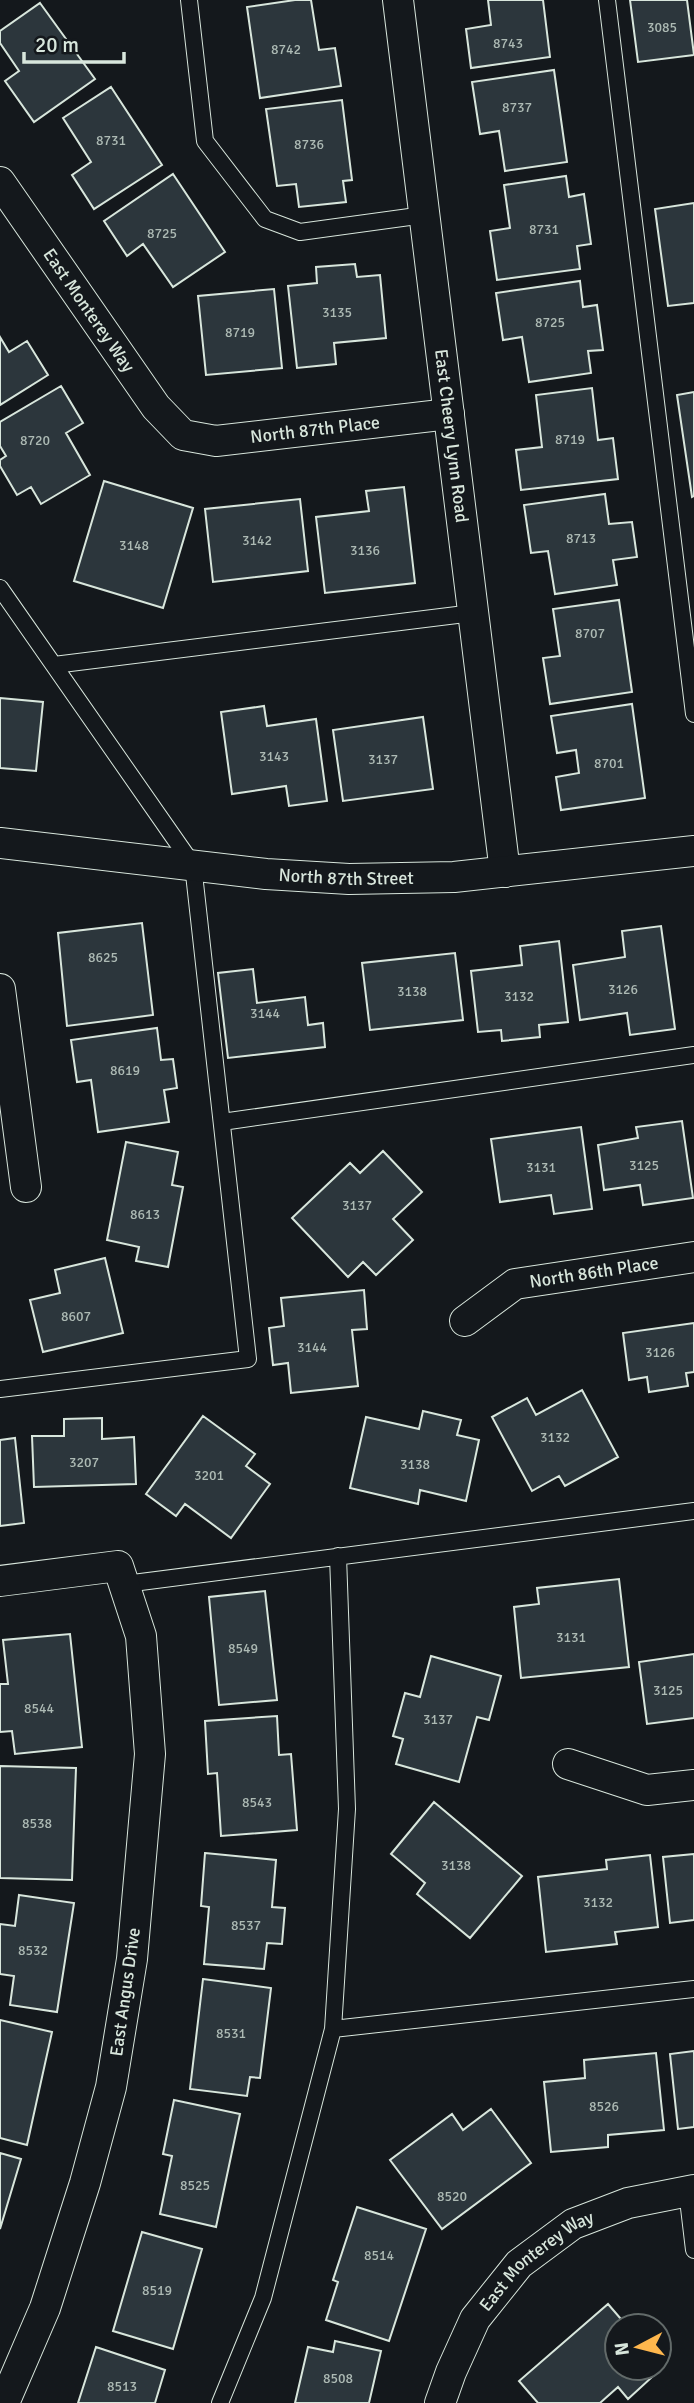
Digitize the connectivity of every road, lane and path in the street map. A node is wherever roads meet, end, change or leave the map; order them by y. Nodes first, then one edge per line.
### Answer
1 (189, 0) edge
2 (398, 0) edge
3 (607, 0) edge
4 (0, 182) edge
5 (424, 215) junction
6 (449, 414) junction
7 (183, 435) joint
8 (0, 588) edge
9 (473, 613) junction
10 (54, 665) junction
11 (694, 714) edge
12 (0, 843) edge
13 (694, 851) edge
14 (193, 865) junction
15 (505, 872) junction
16 (0, 989) edge
17 (694, 1055) edge
18 (222, 1122) junction
19 (26, 1186) dead end
20 (694, 1257) edge
21 (465, 1321) dead end
22 (0, 1389) edge
23 (694, 1511) edge
24 (338, 1556) junction
25 (121, 1575) junction
26 (0, 1581) edge
27 (568, 1765) dead end
28 (694, 1785) edge
29 (694, 1989) edge
30 (333, 2029) junction
31 (690, 2190) edge
32 (694, 2250) edge
33 (4, 2403) edge
34 (220, 2403) edge
35 (440, 2403) edge

1 - 5 lane
2 - 5 street, East Cheery Lynn Road
3 - 11 lane
4 - 7 street, East Monterey Way
5 - 6 street, East Cheery Lynn Road
6 - 7 street, North 87th Place
6 - 9 street, East Cheery Lynn Road
8 - 10 lane
9 - 10 lane
9 - 15 street, East Cheery Lynn Road
10 - 14 lane
12 - 14 street, North 87th Street
13 - 15 street, North 87th Street
14 - 15 street, North 87th Street
14 - 18 lane
16 - 19 street
17 - 18 lane
18 - 22 lane
20 - 21 street, North 86th Place
23 - 24 lane
24 - 25 lane
24 - 30 lane
25 - 26 street
25 - 33 street, East Angus Drive
27 - 28 street
29 - 30 lane
30 - 34 lane
31 - 32 lane
31 - 35 street, East Monterey Way

